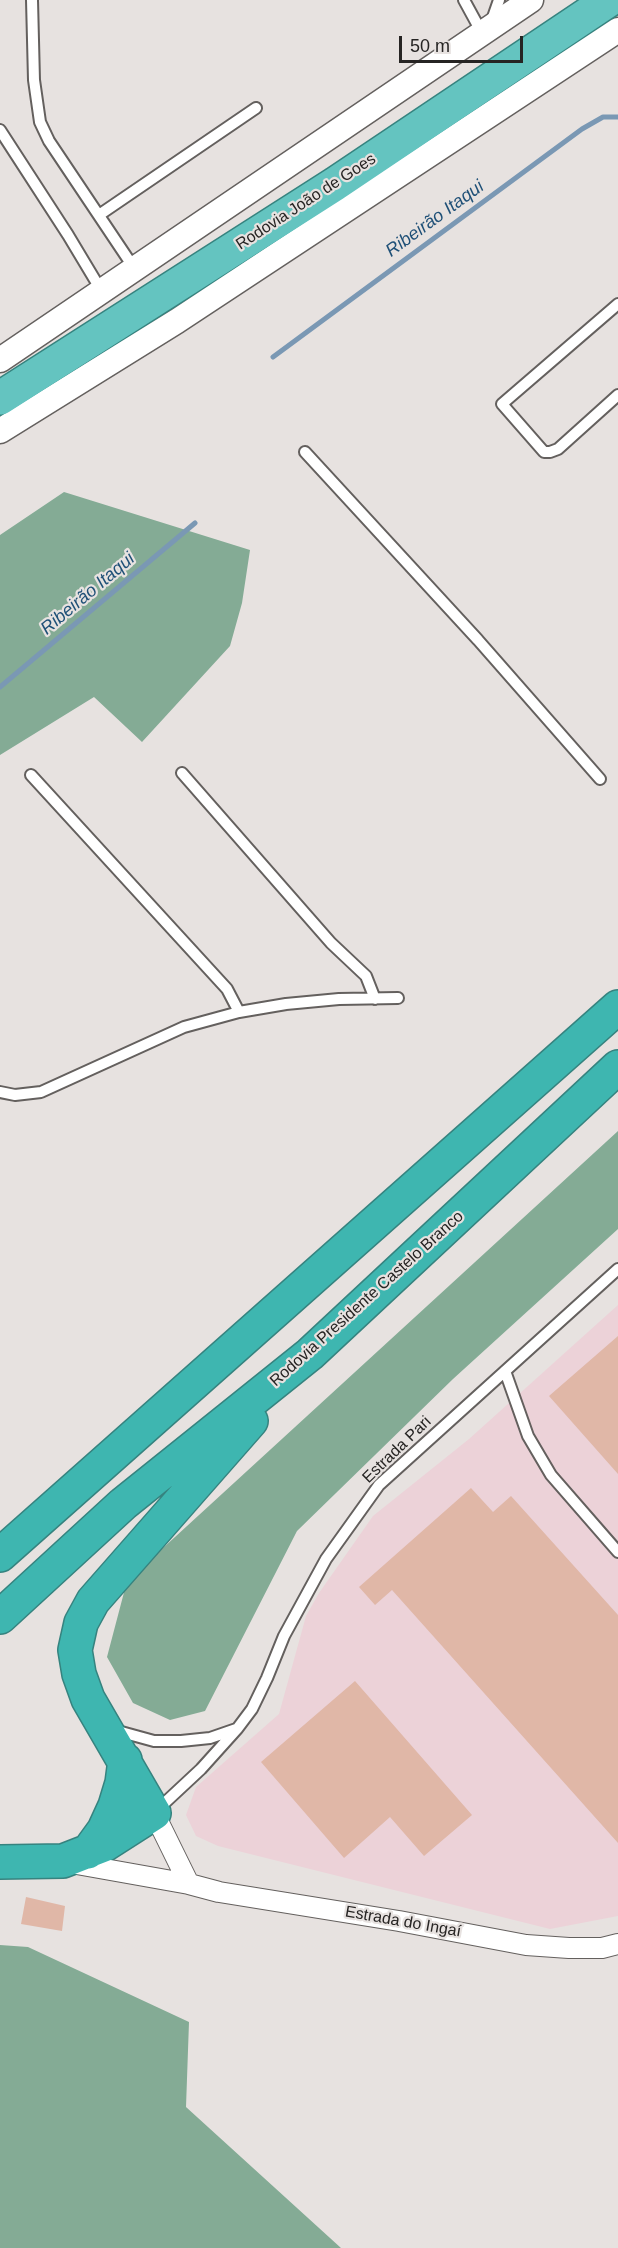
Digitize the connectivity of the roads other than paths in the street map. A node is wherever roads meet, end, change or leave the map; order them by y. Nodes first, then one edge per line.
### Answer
1 (32, 0) edge
2 (464, 0) edge
3 (499, 0) edge
4 (531, 0) edge
5 (575, 0) edge
6 (609, 0) edge
7 (486, 30) junction
8 (618, 30) edge
9 (256, 108) dead end
10 (0, 130) edge
11 (99, 215) junction
12 (134, 268) junction
13 (101, 290) junction
14 (618, 304) edge
15 (0, 360) edge
16 (0, 379) edge
17 (618, 395) edge
18 (0, 398) edge
19 (0, 431) edge
20 (305, 452) dead end
21 (182, 773) dead end
22 (31, 775) dead end
23 (600, 779) dead end
24 (398, 998) dead end
25 (375, 999) junction
26 (618, 1007) edge
27 (239, 1012) junction
28 (618, 1067) edge
29 (0, 1092) edge
30 (618, 1269) edge
31 (310, 1354) junction
32 (505, 1371) junction
33 (618, 1552) edge
34 (0, 1555) edge
35 (0, 1617) edge
36 (102, 1725) junction
37 (237, 1729) junction
38 (125, 1760) junction
39 (154, 1813) junction
40 (75, 1857) junction
41 (0, 1862) edge
42 (189, 1884) junction
43 (618, 1944) edge

1 - 11 lane
2 - 7 lane
3 - 7 lane
4 - 7 street
5 - 16 highway, Rodovia João de Goes
6 - 18 highway, Rodovia João de Goes
7 - 12 street
8 - 19 street
9 - 11 lane
10 - 13 lane
11 - 12 lane
12 - 13 street
13 - 15 street
14 - 17 lane
20 - 23 lane
21 - 25 lane
22 - 27 lane
24 - 25 lane
25 - 27 lane
26 - 34 highway
27 - 29 lane
28 - 31 highway, Rodovia Presidente Castelo Branco
30 - 32 lane, Estrada Pari
31 - 35 highway, Rodovia Presidente Castelo Branco
31 - 36 highway
32 - 33 lane
32 - 37 lane, Estrada Pari
36 - 37 lane
36 - 38 highway
37 - 39 lane, Estrada Pari
38 - 39 highway
38 - 40 highway
39 - 40 highway
39 - 42 street
40 - 41 highway
40 - 42 street, Estrada do Ingaí
42 - 43 street, Estrada do Ingaí

